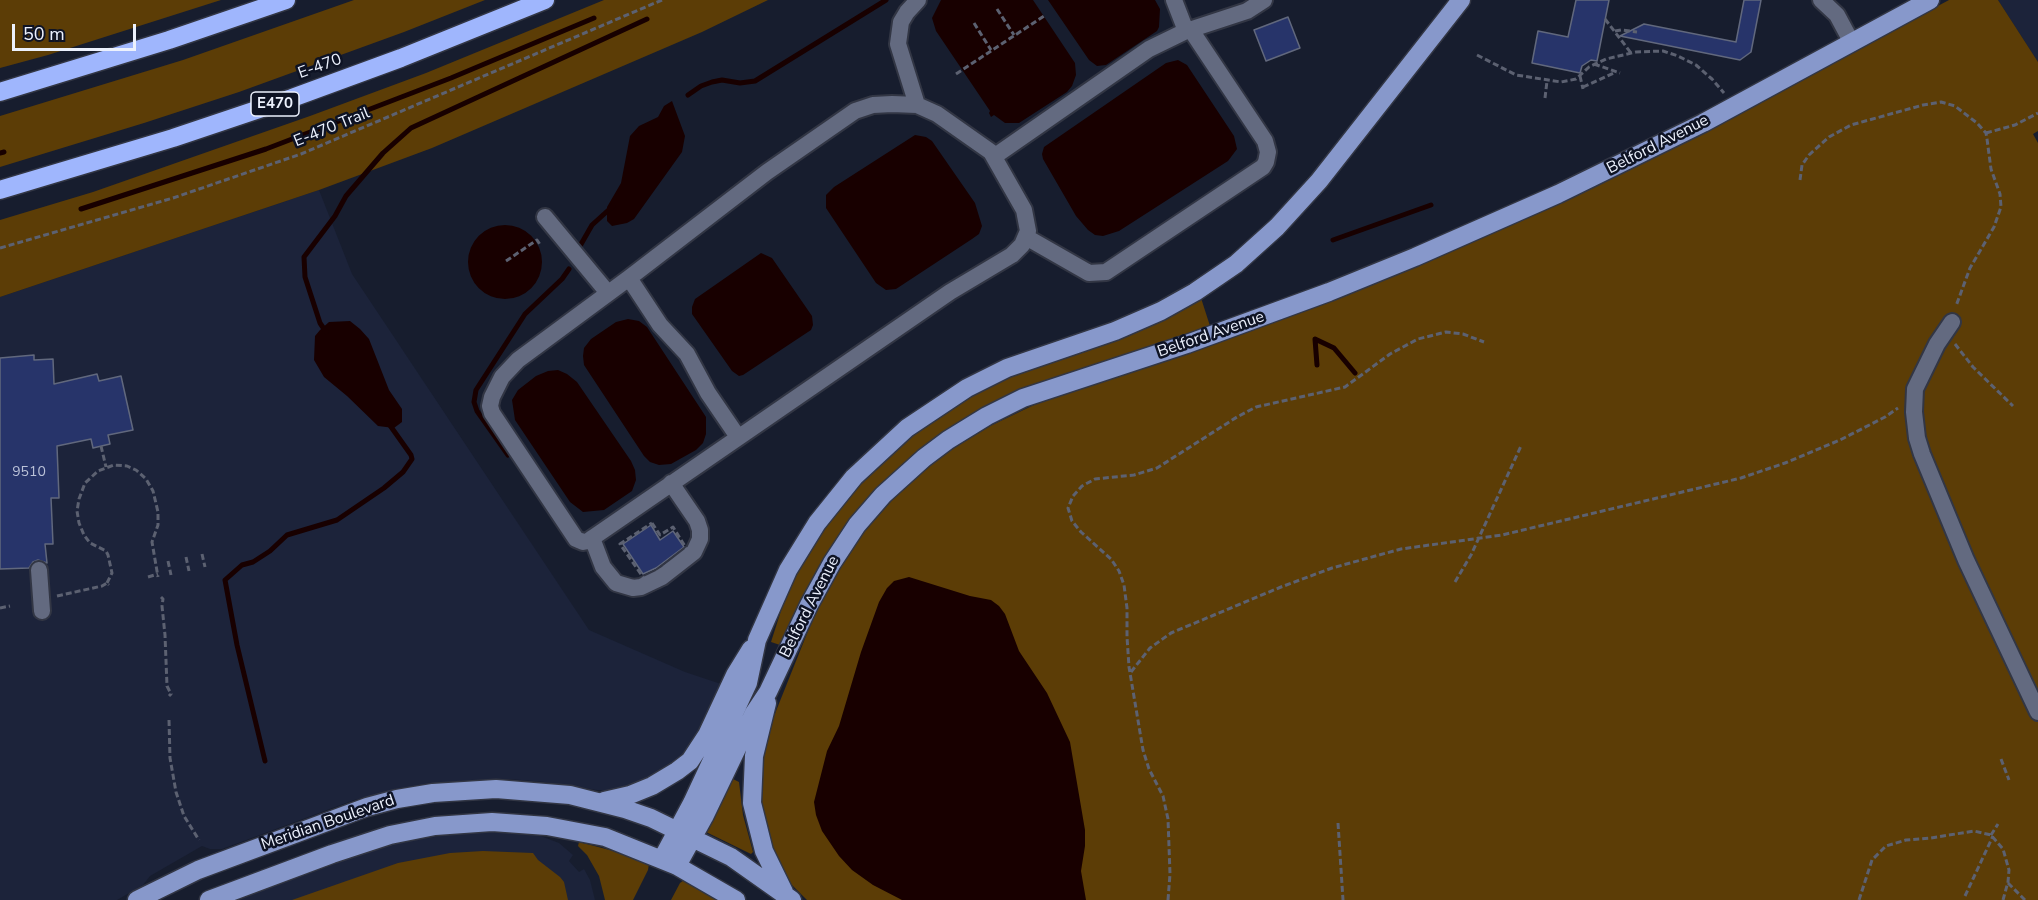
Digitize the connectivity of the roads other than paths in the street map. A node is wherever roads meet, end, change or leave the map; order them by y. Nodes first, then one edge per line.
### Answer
1 (286, 0) edge
2 (545, 0) edge
3 (918, 0) edge
4 (1174, 0) edge
5 (1264, 0) edge
6 (1461, 0) edge
7 (1821, 0) edge
8 (1930, 0) edge
9 (1189, 31) junction
10 (1852, 43) junction
11 (0, 92) edge
12 (917, 105) junction
13 (995, 156) junction
14 (0, 190) edge
15 (545, 218) dead end
16 (1026, 237) junction
17 (629, 278) junction
18 (608, 293) junction
19 (1952, 322) road end
20 (738, 437) junction
21 (671, 483) junction
22 (592, 538) junction
23 (39, 570) dead end
24 (42, 611) dead end
25 (757, 639) junction
26 (768, 692) junction
27 (2038, 712) edge
28 (601, 802) junction
29 (686, 834) junction
30 (669, 862) junction
31 (789, 898) edge
32 (137, 900) edge
33 (209, 900) edge
34 (736, 900) edge

1 - 11 highway
2 - 14 highway, E-470 / E470
3 - 12 street
4 - 9 street
5 - 9 street
6 - 25 main road, Belford Avenue
7 - 10 street
8 - 10 main road, Belford Avenue
9 - 13 street
9 - 16 street
10 - 26 main road, Belford Avenue
12 - 13 street
12 - 17 street
13 - 16 street
15 - 18 street
16 - 20 street
17 - 18 street
17 - 20 street
18 - 22 street
19 - 27 street
20 - 21 street
21 - 22 street
21 - 22 street
23 - 24 street
25 - 28 main road
25 - 29 main road, Belford Avenue
26 - 29 main road, Belford Avenue
26 - 31 main road
28 - 29 main road, Meridian Boulevard
28 - 32 main road, Meridian Boulevard
29 - 30 main road, Belford Avenue
29 - 31 main road, Meridian Boulevard
30 - 33 main road, Meridian Boulevard
30 - 34 main road, Meridian Boulevard

